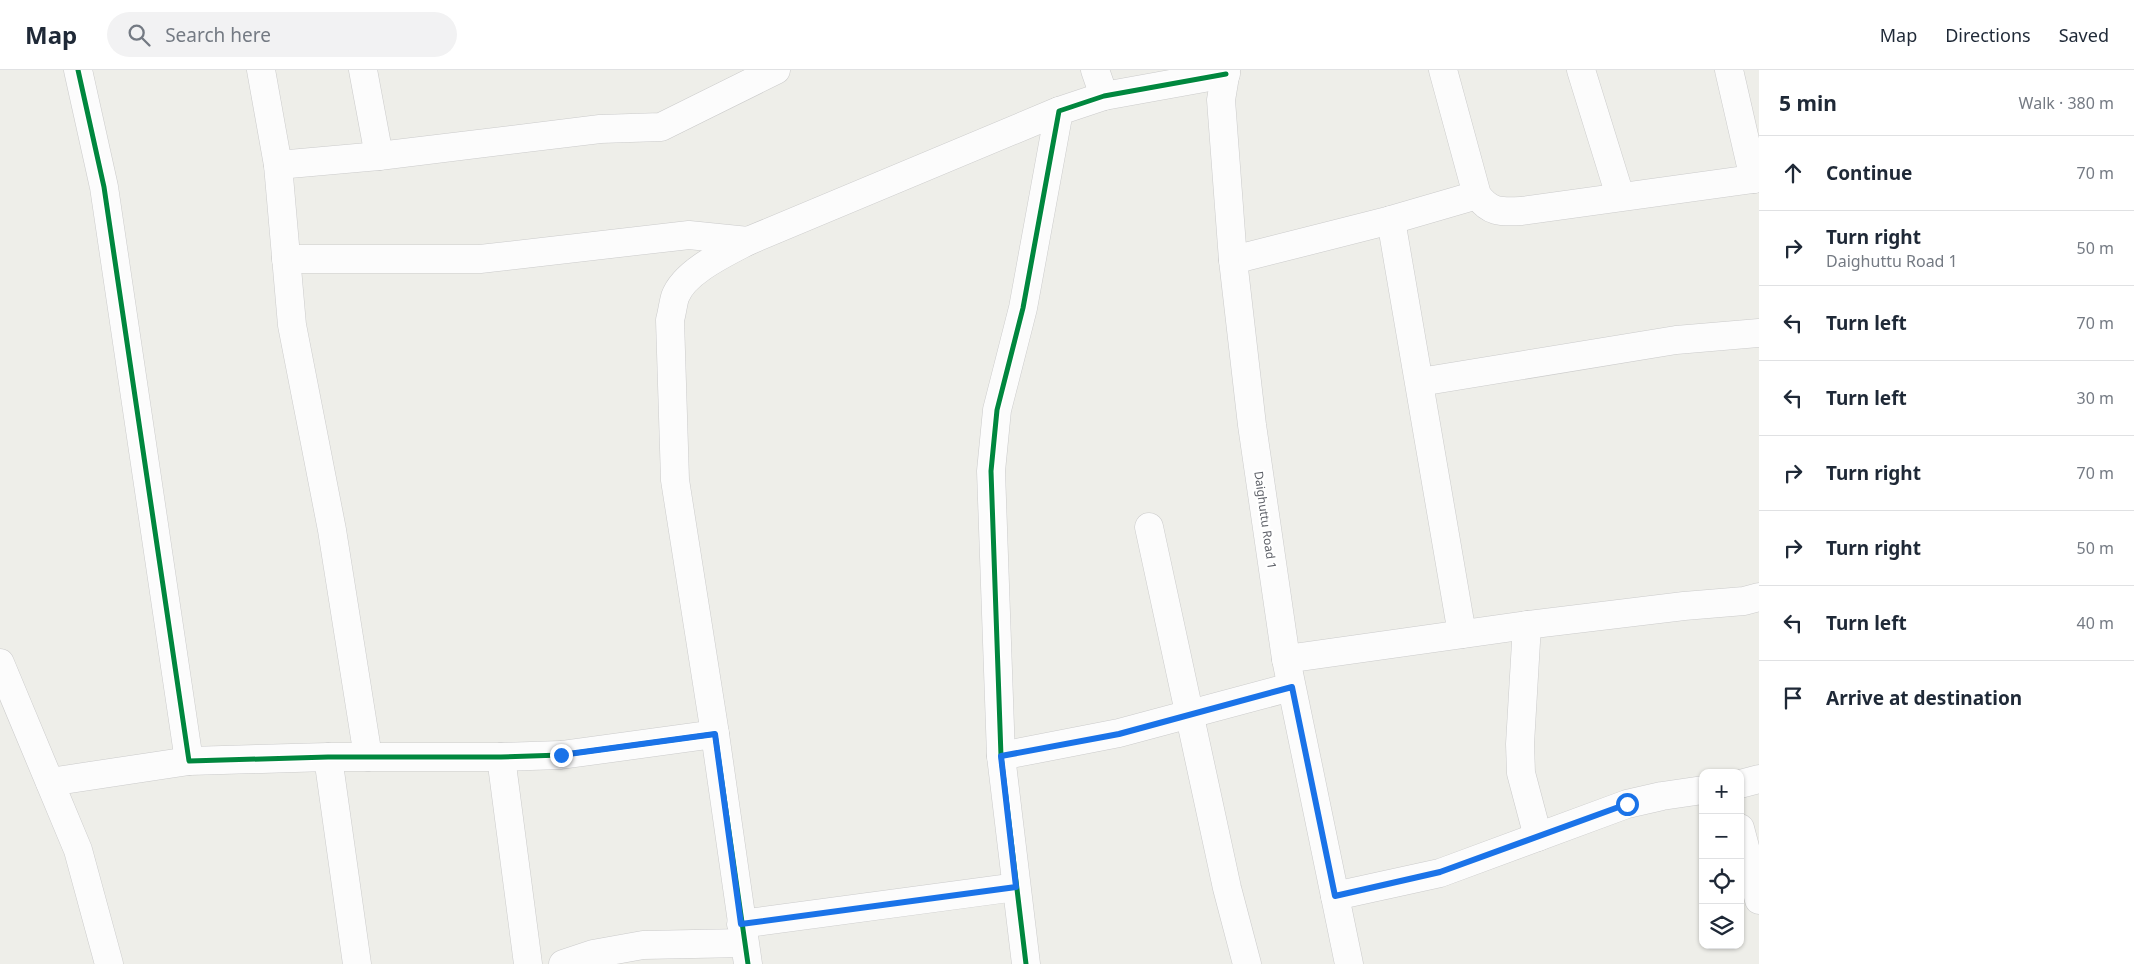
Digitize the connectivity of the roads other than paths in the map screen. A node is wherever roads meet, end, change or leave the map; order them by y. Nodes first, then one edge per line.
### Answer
1 (78, 70) edge
2 (261, 70) edge
3 (363, 70) edge
4 (776, 70) edge
5 (1095, 70) edge
6 (1443, 70) edge
7 (1581, 70) edge
8 (1729, 70) edge
9 (1226, 72) edge
10 (1104, 96) junction
11 (1059, 111) junction
12 (379, 156) junction
13 (278, 165) junction
14 (1757, 178) edge
15 (1477, 195) junction
16 (1620, 196) junction
17 (1391, 220) junction
18 (748, 241) junction
19 (286, 259) junction
20 (1233, 260) junction
21 (1759, 333) edge
22 (1420, 382) junction
23 (1149, 527) dead end
24 (1759, 597) edge
25 (1527, 624) junction
26 (1462, 634) junction
27 (1286, 659) junction
28 (0, 663) edge
29 (1292, 687) junction
30 (1190, 714) junction
31 (715, 734) junction
32 (1001, 756) junction
33 (328, 757) junction
34 (368, 757) junction
35 (502, 757) junction
36 (188, 762) junction
37 (1759, 779) edge
38 (50, 782) junction
39 (1744, 783) edge
40 (1699, 791) edge
41 (1538, 837) junction
42 (1744, 843) edge
43 (1016, 887) junction
44 (1335, 896) junction
45 (1759, 900) edge
46 (745, 944) edge
47 (110, 964) edge
48 (357, 964) edge
49 (528, 964) edge
50 (563, 964) edge
51 (1026, 964) edge
52 (1247, 964) edge
53 (1349, 964) edge

1 - 36 street
2 - 13 street
3 - 12 street
4 - 12 street
5 - 10 street
6 - 15 street
7 - 16 street
8 - 14 street
9 - 10 street
9 - 20 street, Daighuttu Road 1
10 - 11 street
11 - 18 street
11 - 32 street
12 - 13 street
13 - 19 street
14 - 16 street
15 - 16 street
15 - 17 street
17 - 20 street
17 - 22 street
18 - 19 street
18 - 31 street
19 - 34 street
20 - 27 street, Daighuttu Road 1
21 - 22 street
22 - 26 street
23 - 30 street
24 - 25 street
25 - 26 street
25 - 41 street
26 - 27 street
27 - 29 street, Daighuttu Road 1
28 - 38 street
29 - 30 street
29 - 44 street, Daighuttu Road 1
30 - 32 street
30 - 52 street
31 - 35 street
31 - 46 street
32 - 43 street
33 - 34 street
33 - 36 street
33 - 48 street
34 - 35 street
35 - 49 street
36 - 38 street
37 - 39 street
38 - 47 street
40 - 41 street
41 - 44 street
42 - 45 street
43 - 46 street
43 - 51 street
44 - 53 street, Daighuttu Road 1
46 - 50 street

